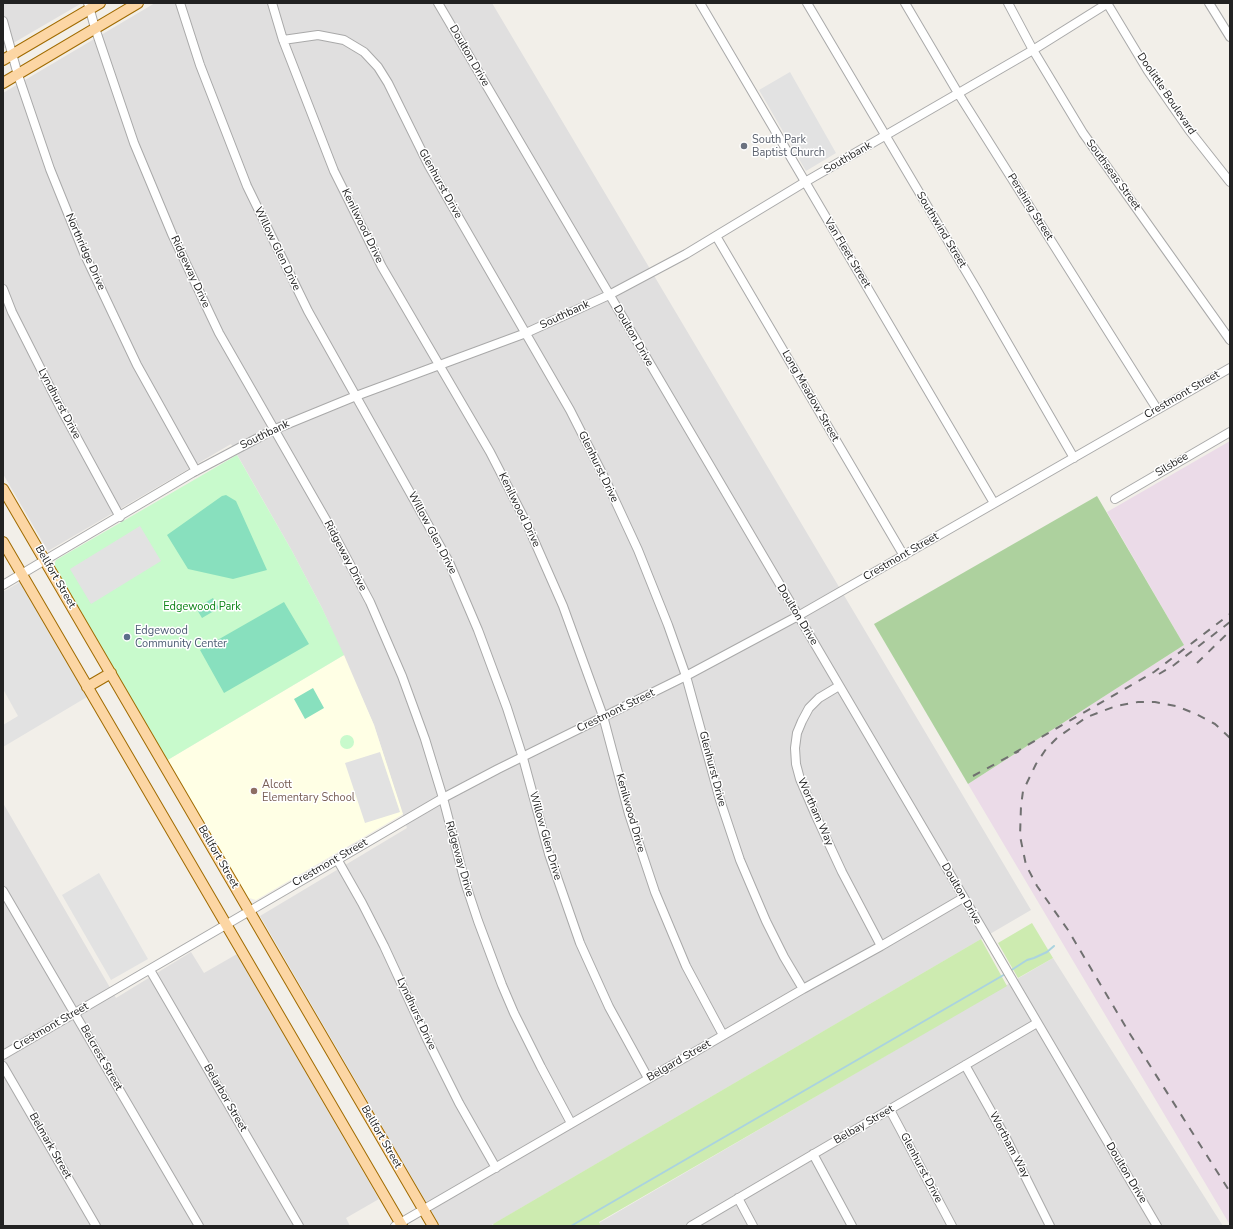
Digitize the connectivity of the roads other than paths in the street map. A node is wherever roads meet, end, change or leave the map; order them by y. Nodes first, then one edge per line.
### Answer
1 (100, 3) edge
2 (138, 3) edge
3 (180, 3) edge
4 (272, 3) edge
5 (438, 3) edge
6 (700, 3) edge
7 (808, 3) edge
8 (905, 3) edge
9 (1008, 3) edge
10 (1107, 3) edge
11 (1209, 3) edge
12 (89, 6) edge
13 (3, 21) edge
14 (95, 28) junction
15 (1230, 37) edge
16 (283, 40) junction
17 (1033, 50) junction
18 (8, 57) edge
19 (18, 75) junction
20 (3, 83) edge
21 (958, 93) junction
22 (886, 136) junction
23 (805, 182) junction
24 (1230, 182) edge
25 (716, 236) junction
26 (3, 289) edge
27 (609, 295) junction
28 (526, 333) junction
29 (1230, 340) edge
30 (438, 365) junction
31 (1230, 368) edge
32 (356, 396) junction
33 (1158, 409) junction
34 (274, 430) junction
35 (1230, 432) edge
36 (1074, 458) junction
37 (196, 471) junction
38 (3, 489) edge
39 (1115, 499) dead end
40 (994, 503) junction
41 (120, 517) junction
42 (3, 542) edge
43 (904, 556) junction
44 (46, 560) junction
45 (22, 574) junction
46 (3, 585) edge
47 (798, 616) junction
48 (111, 673) junction
49 (686, 676) junction
50 (87, 686) junction
51 (839, 686) junction
52 (603, 716) junction
53 (523, 758) junction
54 (443, 798) junction
55 (337, 859) junction
56 (3, 891) edge
57 (963, 898) junction
58 (250, 911) junction
59 (227, 925) junction
60 (881, 946) junction
61 (150, 970) junction
62 (803, 988) junction
63 (75, 1013) junction
64 (1037, 1023) junction
65 (723, 1035) junction
66 (3, 1055) edge
67 (965, 1065) junction
68 (3, 1066) edge
69 (648, 1078) junction
70 (890, 1110) junction
71 (571, 1123) junction
72 (813, 1154) junction
73 (496, 1168) junction
74 (738, 1198) junction
75 (423, 1209) junction
76 (399, 1225) edge
77 (96, 1226) edge
78 (199, 1226) edge
79 (299, 1226) edge
80 (433, 1226) edge
81 (691, 1226) edge
82 (753, 1226) edge
83 (852, 1226) edge
84 (952, 1226) edge
85 (1050, 1226) edge
86 (1157, 1226) edge

1 - 12 main road
2 - 14 main road
3 - 32 street, Willow Glen Drive
4 - 16 street, Kenilwood Drive
5 - 27 street, Doulton Drive
6 - 23 street, Van Fleet Street
7 - 22 street, Southwind Street
8 - 21 street, Pershing Street
9 - 17 street, Southseas Street
10 - 17 street, Southbank
10 - 24 street, Doolittle Boulevard
11 - 15 street
12 - 14 street, Ridgeway Drive
12 - 18 main road
13 - 18 street, Northridge Drive
14 - 19 main road
14 - 34 street, Ridgeway Drive
16 - 28 street, Glenhurst Drive
16 - 30 street, Kenilwood Drive
17 - 21 street, Southbank
17 - 29 street, Southseas Street
18 - 19 street, Northridge Drive
19 - 20 main road
19 - 37 street, Northridge Drive
21 - 22 street, Southbank
21 - 33 street, Pershing Street
22 - 23 street, Southbank
22 - 36 street, Southwind Street
23 - 25 street, Southbank
23 - 40 street, Van Fleet Street
25 - 27 street, Southbank
25 - 43 street, Long Meadow Street
26 - 41 street, Lyndhurst Drive
27 - 28 street, Southbank
27 - 47 street, Doulton Drive
28 - 30 street, Southbank
28 - 49 street, Glenhurst Drive
30 - 32 street, Southbank
30 - 52 street, Kenilwood Drive
31 - 33 street, Crestmont Street
32 - 34 street, Southbank
32 - 53 street, Willow Glen Drive
33 - 36 street, Crestmont Street
34 - 37 street, Southbank
34 - 54 street, Ridgeway Drive
35 - 39 street, Silsbee
36 - 40 street, Crestmont Street
37 - 41 street, Southbank
38 - 44 main road, Bellfort Street
40 - 43 street, Crestmont Street
41 - 44 street, Southbank
42 - 45 main road
43 - 47 street, Crestmont Street
44 - 45 street, Southbank
44 - 48 main road, Bellfort Street
45 - 46 street, Southbank
45 - 50 main road
47 - 49 street, Crestmont Street
47 - 51 street, Doulton Drive
48 - 50 main road
48 - 58 main road, Bellfort Street
49 - 52 street, Crestmont Street
49 - 62 street, Glenhurst Drive
50 - 59 main road
51 - 57 street, Doulton Drive
51 - 60 street, Wortham Way
52 - 53 street, Crestmont Street
52 - 65 street, Kenilwood Drive
53 - 54 street, Crestmont Street
53 - 69 street, Willow Glen Drive
54 - 55 street, Crestmont Street
54 - 71 street, Ridgeway Drive
55 - 58 street, Crestmont Street
55 - 73 street, Lyndhurst Drive
56 - 63 street, Belcrest Street
57 - 60 street, Belgard Street
57 - 64 street, Doulton Drive
58 - 59 street, Crestmont Street
58 - 75 main road, Bellfort Street
59 - 61 street, Crestmont Street
59 - 76 main road
60 - 62 street, Belgard Street
61 - 63 street, Crestmont Street
61 - 79 street, Belarbor Street
62 - 65 street, Belgard Street
63 - 66 street, Crestmont Street
63 - 78 street, Belcrest Street
64 - 67 street, Belbay Street
64 - 86 street, Doulton Drive
65 - 69 street, Belgard Street
67 - 70 street, Belbay Street
67 - 85 street, Wortham Way
68 - 77 street, Belmark Street
69 - 71 street, Belgard Street
70 - 72 street, Belbay Street
70 - 84 street, Glenhurst Drive
71 - 73 street, Belgard Street
72 - 74 street, Belbay Street
72 - 83 street
73 - 75 street, Belgard Street
74 - 81 street, Belbay Street
74 - 82 street
75 - 76 street, Belgard Street
75 - 80 main road, Bellfort Street

